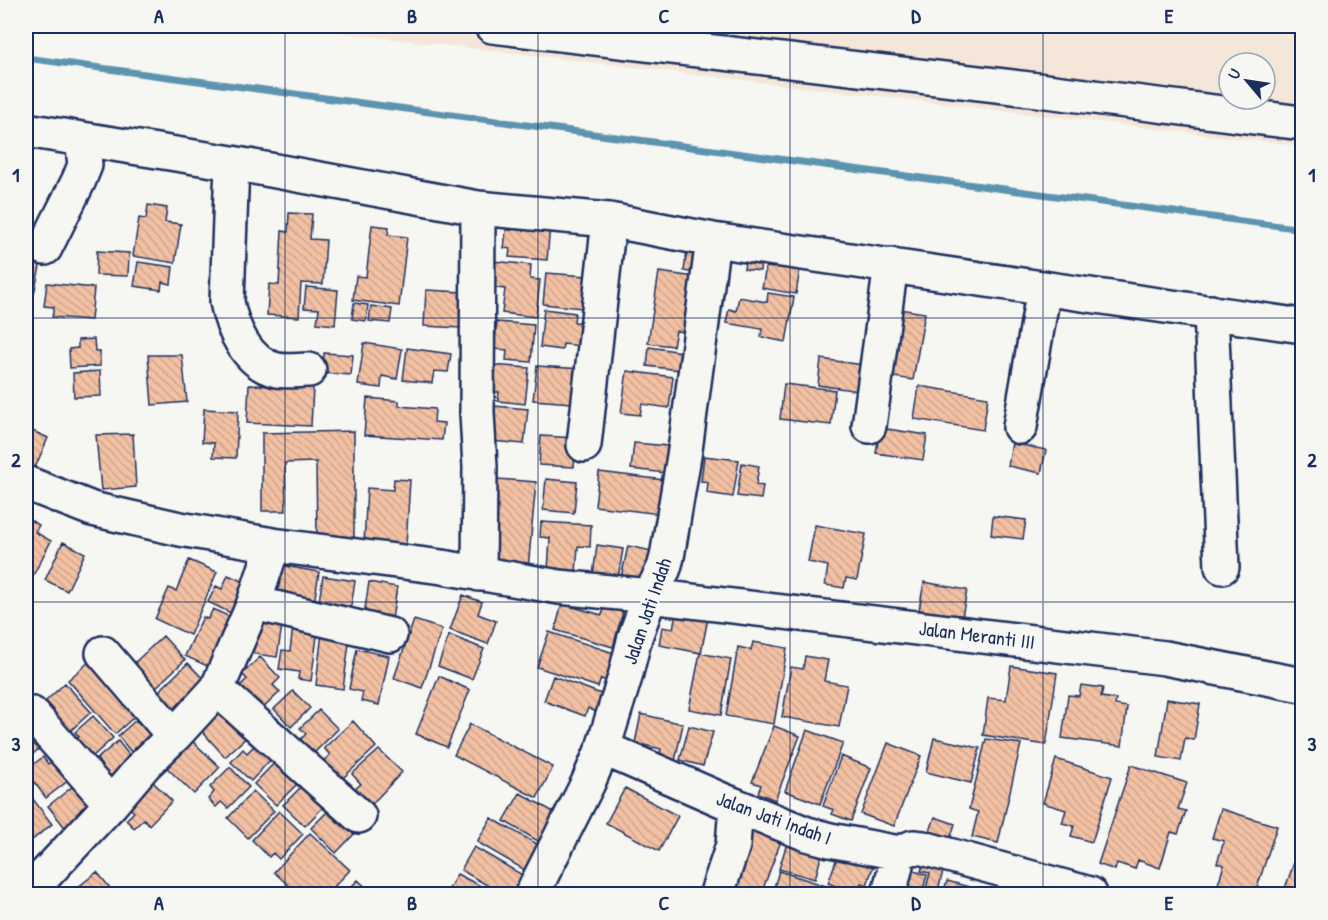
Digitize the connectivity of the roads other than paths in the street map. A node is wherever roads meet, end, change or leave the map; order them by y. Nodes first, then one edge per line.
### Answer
1 (492, 26) edge
2 (1302, 123) edge
3 (26, 130) edge
4 (82, 139) junction
5 (232, 163) junction
6 (478, 207) junction
7 (609, 220) junction
8 (713, 240) junction
9 (45, 248) dead end
10 (891, 265) junction
11 (1044, 288) junction
12 (1212, 312) junction
13 (1302, 326) edge
14 (309, 370) dead end
15 (869, 426) dead end
16 (1020, 427) dead end
17 (584, 445) dead end
18 (26, 483) edge
19 (273, 545) junction
20 (1222, 567) dead end
21 (479, 574) junction
22 (650, 596) junction
23 (254, 603) junction
24 (390, 635) dead end
25 (103, 653) dead end
26 (1302, 685) edge
27 (217, 689) junction
28 (32, 714) dead end
29 (174, 736) junction
30 (603, 748) junction
31 (111, 804) junction
32 (736, 806) junction
33 (359, 816) dead end
34 (899, 853) junction
35 (718, 890) dead end
36 (27, 894) edge
37 (532, 894) edge
38 (889, 894) edge
39 (1090, 894) edge

1 - 2 street
3 - 4 street
4 - 5 street
4 - 9 street
5 - 6 street
5 - 14 street
6 - 7 street
6 - 21 street
7 - 8 street
7 - 17 street
8 - 10 street
8 - 22 street, Jalan Jati Indah
10 - 11 street
10 - 15 street
11 - 12 street
11 - 16 street
12 - 13 street
12 - 20 street
18 - 19 street, Jalan Meranti III
19 - 21 street, Jalan Meranti III
19 - 23 street
21 - 22 street, Jalan Meranti III
22 - 26 street, Jalan Meranti III
22 - 30 street, Jalan Jati Indah
23 - 24 street
23 - 27 street
25 - 29 street
27 - 29 street
27 - 33 street
28 - 31 street
29 - 31 street
30 - 32 street, Jalan Jati Indah I
30 - 37 street, Jalan Jati Indah
31 - 36 street
32 - 34 street, Jalan Jati Indah I
32 - 35 street
34 - 38 street
34 - 39 street, Jalan Jati Indah I

